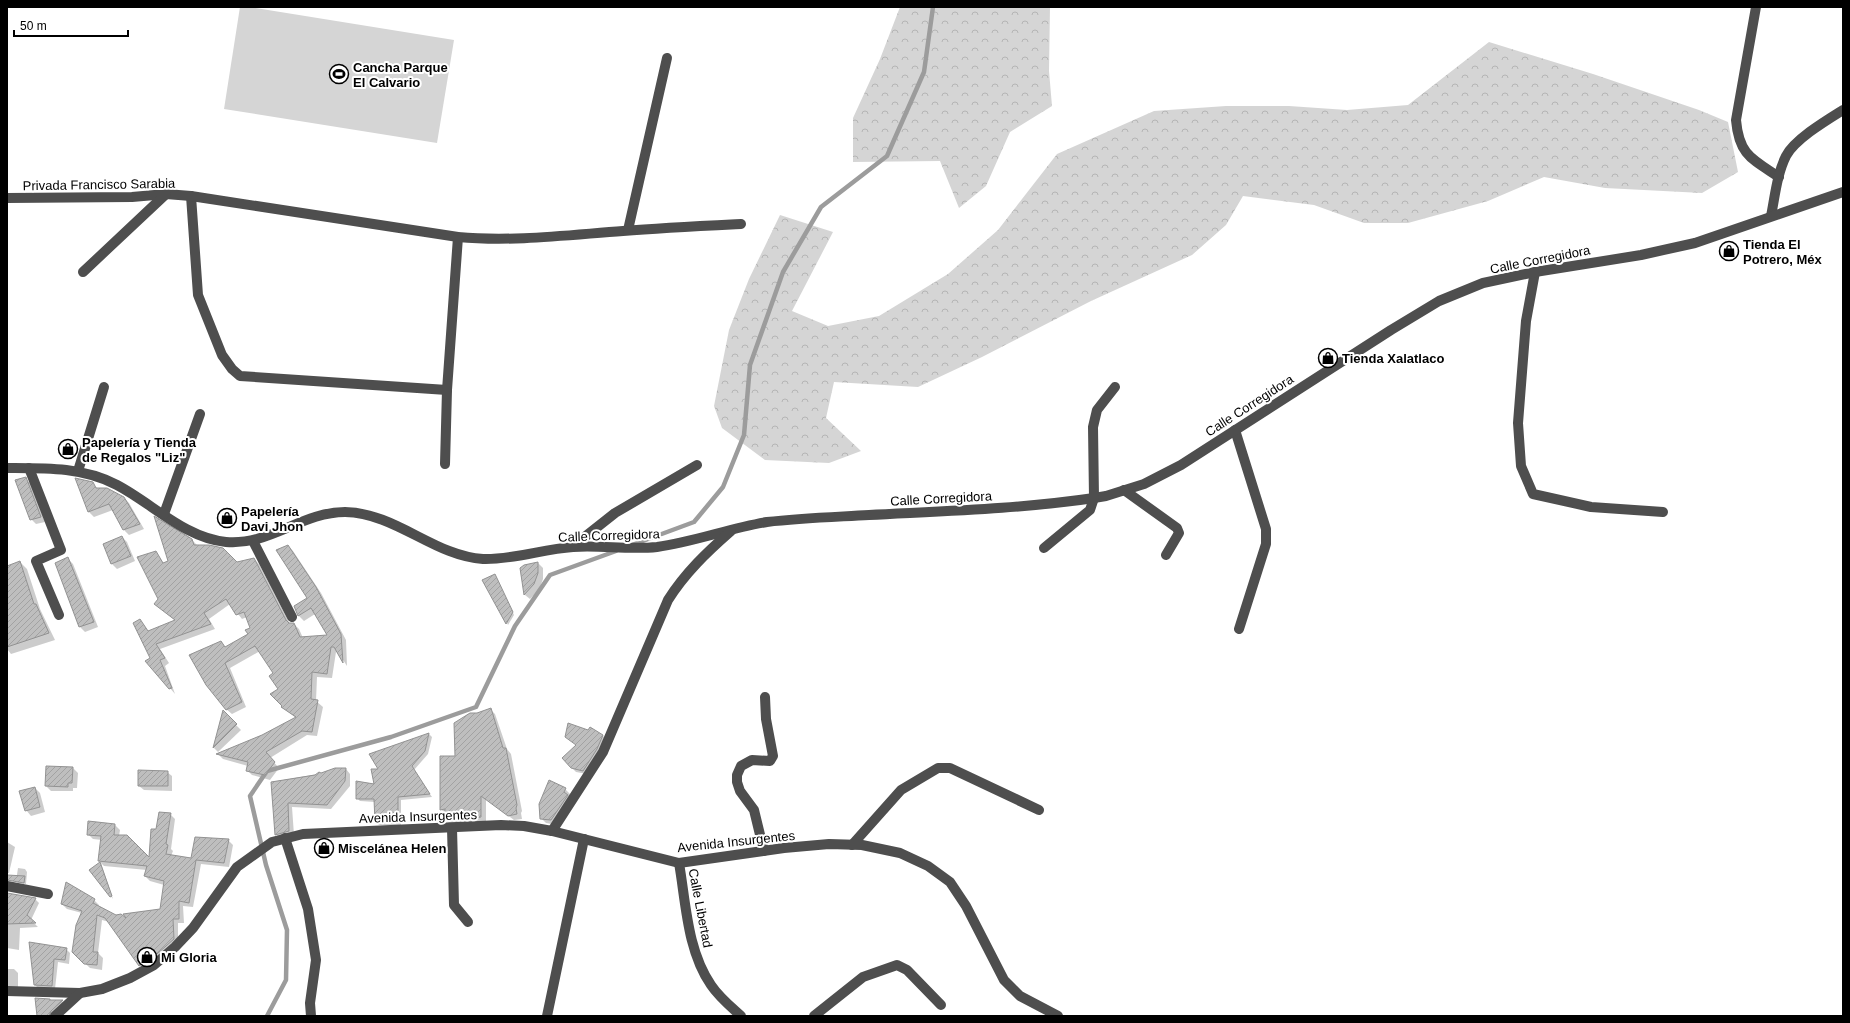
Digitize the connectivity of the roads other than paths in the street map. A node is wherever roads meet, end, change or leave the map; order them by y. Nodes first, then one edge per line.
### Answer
1 (1756, 7) edge
2 (667, 58) dead end
3 (1843, 110) edge
4 (1780, 177) junction
5 (1843, 192) edge
6 (166, 194) junction
7 (191, 196) junction
8 (7, 198) edge
9 (1771, 216) junction
10 (742, 224) dead end
11 (628, 230) junction
12 (458, 237) junction
13 (83, 272) dead end
14 (1535, 272) junction
15 (104, 388) dead end
16 (1115, 388) dead end
17 (447, 390) junction
18 (200, 414) dead end
19 (1234, 430) junction
20 (445, 464) dead end
21 (697, 465) dead end
22 (7, 468) edge
23 (29, 468) junction
24 (78, 471) junction
25 (1124, 490) junction
26 (1094, 498) junction
27 (1663, 512) dead end
28 (164, 514) junction
29 (733, 529) junction
30 (252, 541) junction
31 (572, 547) junction
32 (1044, 548) dead end
33 (1166, 556) dead end
34 (59, 615) dead end
35 (292, 617) dead end
36 (1239, 629) dead end
37 (765, 697) dead end
38 (1039, 810) dead end
39 (452, 828) junction
40 (552, 831) junction
41 (285, 838) junction
42 (584, 839) junction
43 (852, 845) junction
44 (764, 851) junction
45 (679, 863) junction
46 (7, 886) edge
47 (48, 894) dead end
48 (468, 922) dead end
49 (7, 991) edge
50 (80, 993) junction
51 (941, 1005) dead end
52 (55, 1016) edge
53 (311, 1016) edge
54 (547, 1016) edge
55 (741, 1016) edge
56 (814, 1016) edge
57 (1058, 1016) edge

1 - 4 street
2 - 11 street
3 - 4 street
4 - 9 street
5 - 9 street, Calle Corregidora
6 - 7 street, Privada Francisco Sarabia
6 - 8 street, Privada Francisco Sarabia
6 - 13 street
7 - 12 street, Privada Francisco Sarabia
7 - 17 street
9 - 14 street, Calle Corregidora
10 - 11 street, Privada Francisco Sarabia
11 - 12 street, Privada Francisco Sarabia
12 - 17 street
14 - 19 street, Calle Corregidora
14 - 27 street
15 - 24 street
16 - 26 street
17 - 20 street
18 - 28 street
19 - 25 street, Calle Corregidora
19 - 36 street
21 - 31 street
22 - 23 street, Calle Corregidora
23 - 24 street, Calle Corregidora
23 - 34 street
24 - 28 street, Calle Corregidora
25 - 26 street, Calle Corregidora
25 - 33 street
26 - 29 street, Calle Corregidora
26 - 32 street
28 - 30 street, Calle Corregidora
29 - 31 street, Calle Corregidora
29 - 40 street
30 - 31 street, Calle Corregidora
30 - 35 street
37 - 44 street
38 - 43 street
39 - 40 street, Avenida Insurgentes
39 - 41 street, Avenida Insurgentes
39 - 48 street
40 - 42 street, Avenida Insurgentes
41 - 50 street, Avenida Insurgentes
41 - 53 street
42 - 45 street, Avenida Insurgentes
42 - 54 street
43 - 44 street, Avenida Insurgentes
43 - 57 street, Avenida Insurgentes
44 - 45 street, Avenida Insurgentes
45 - 55 street, Calle Libertad
46 - 47 street
49 - 50 street
50 - 52 street
51 - 56 street

